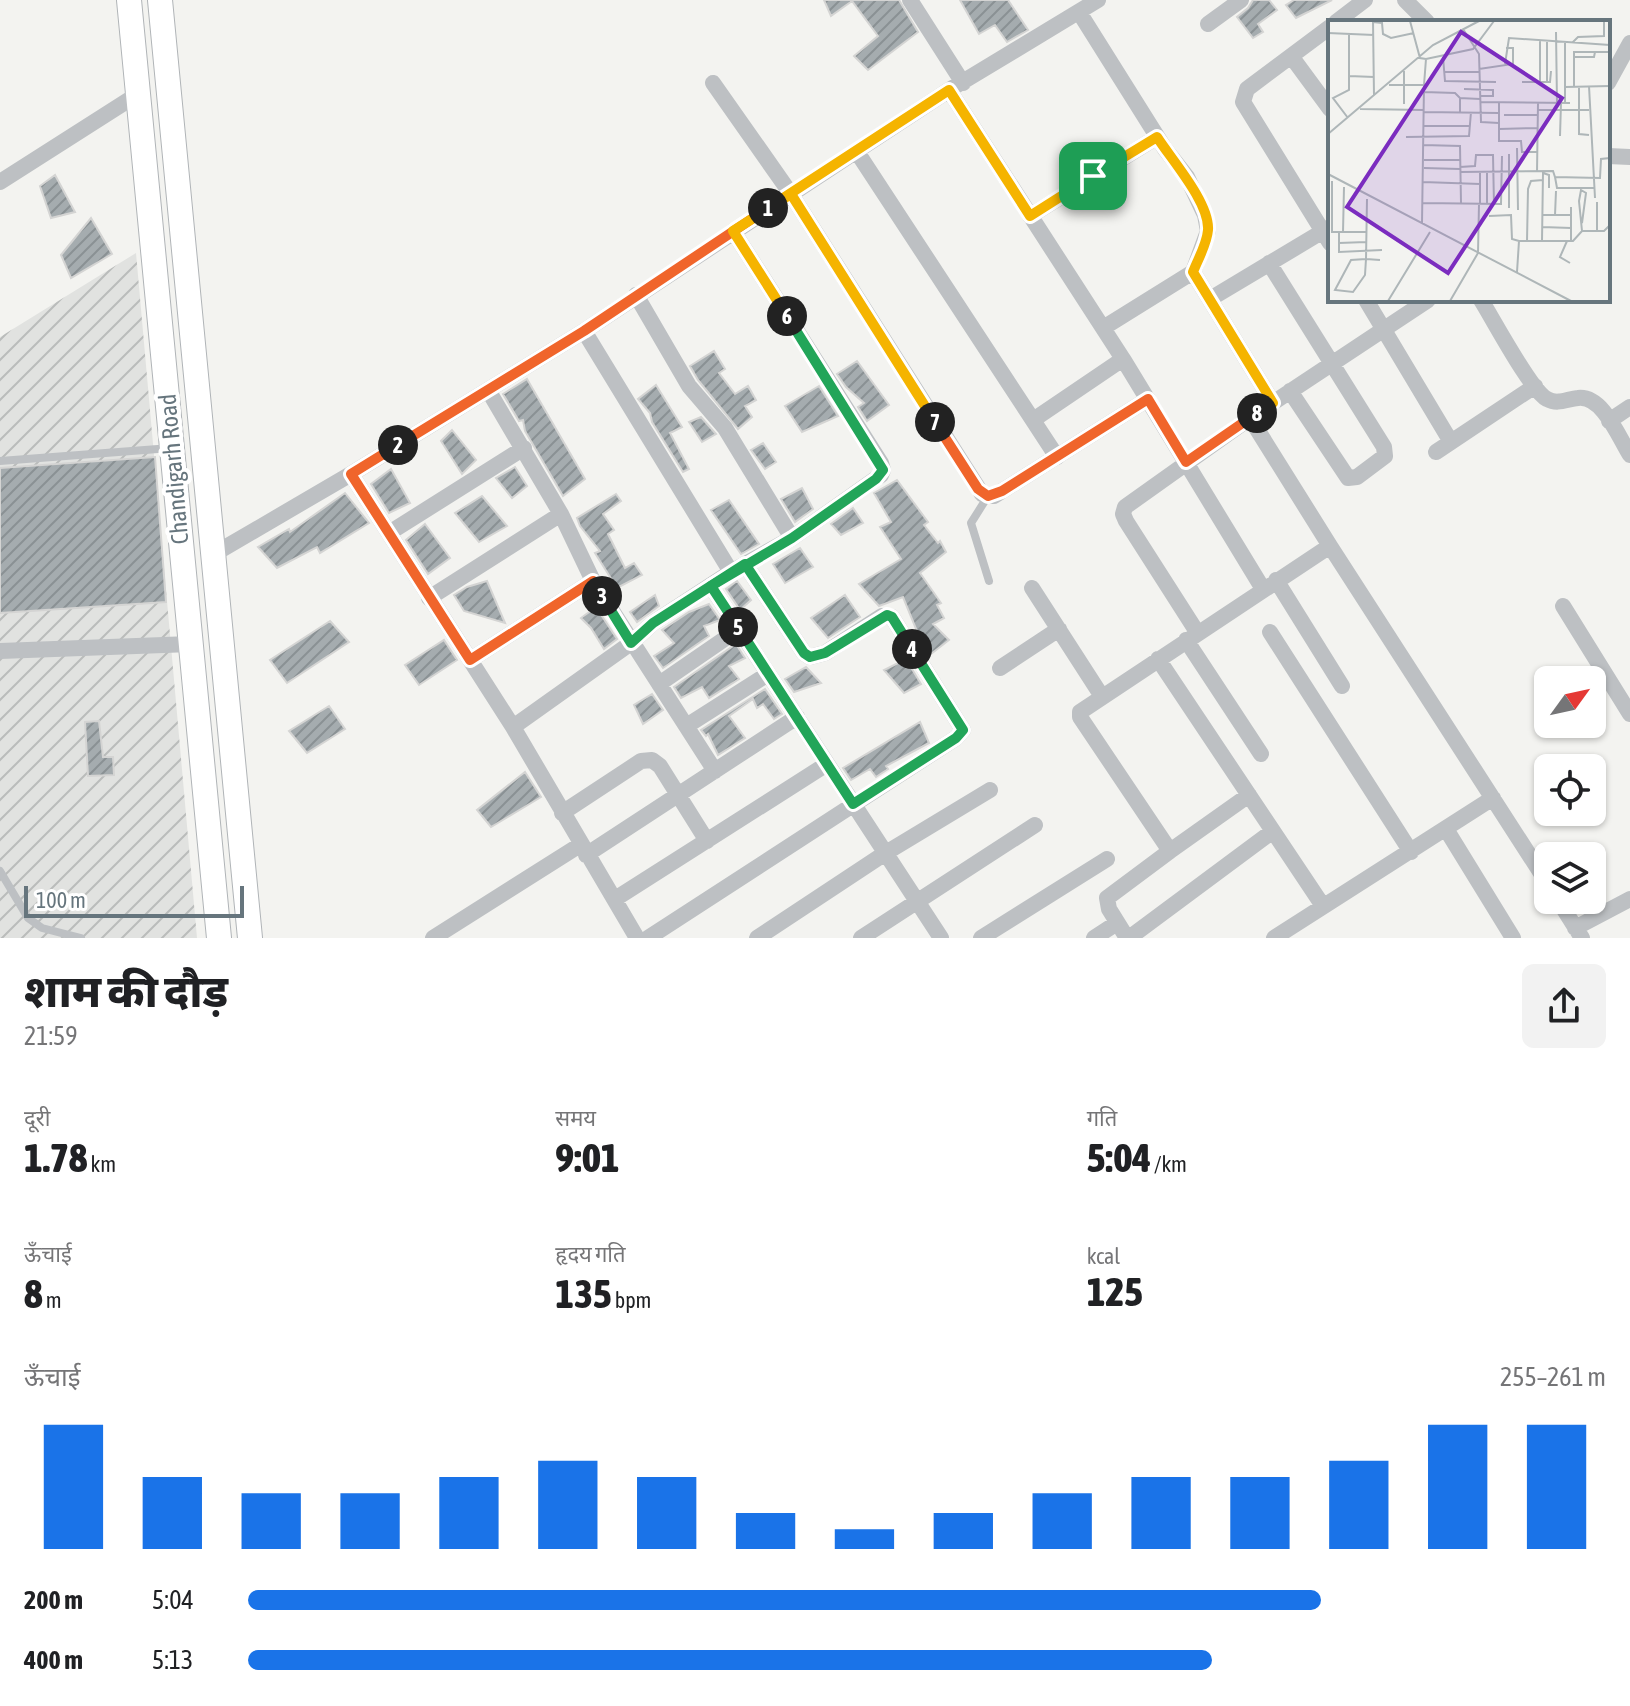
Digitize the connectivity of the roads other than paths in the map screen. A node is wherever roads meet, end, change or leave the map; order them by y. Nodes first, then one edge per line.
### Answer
1 (129, 0) edge
2 (160, 0) edge
3 (910, 0) edge
4 (1098, 0) edge
5 (1241, 0) edge
6 (1365, 0) edge
7 (1405, 0) edge
8 (1079, 12) junction
9 (1339, 20) edge
10 (1425, 20) edge
11 (1208, 24) dead end
12 (1328, 28) edge
13 (1630, 43) edge
14 (1291, 56) junction
15 (1610, 79) edge
16 (713, 83) dead end
17 (956, 86) junction
18 (138, 94) junction
19 (1328, 106) edge
20 (1157, 137) junction
21 (857, 152) junction
22 (1610, 156) edge
23 (1630, 157) edge
24 (0, 182) edge
25 (791, 194) junction
26 (1030, 216) junction
27 (733, 231) junction
28 (1328, 234) edge
29 (1269, 263) junction
30 (1193, 272) junction
31 (636, 295) junction
32 (1210, 299) junction
33 (1367, 302) edge
34 (1425, 302) edge
35 (1482, 302) edge
36 (1103, 328) junction
37 (1384, 328) junction
38 (584, 331) junction
39 (1123, 359) junction
40 (1332, 362) junction
41 (1535, 386) junction
42 (488, 390) junction
43 (1290, 391) junction
44 (1148, 399) junction
45 (1273, 403) junction
46 (1630, 407) edge
47 (1250, 418) junction
48 (1033, 420) junction
49 (1609, 421) junction
50 (1451, 442) junction
51 (172, 448) junction
52 (524, 448) junction
53 (1436, 452) dead end
54 (1630, 455) edge
55 (1057, 457) junction
56 (0, 461) edge
57 (1186, 462) junction
58 (351, 474) junction
59 (988, 496) junction
60 (561, 514) junction
61 (389, 533) junction
62 (792, 538) junction
63 (1330, 546) junction
64 (214, 554) junction
65 (738, 568) junction
66 (593, 581) junction
67 (989, 581) dead end
68 (1269, 585) junction
69 (711, 586) junction
70 (1032, 588) dead end
71 (429, 598) junction
72 (1563, 606) dead end
73 (739, 629) junction
74 (1059, 629) junction
75 (1270, 632) dead end
76 (1192, 636) junction
77 (631, 643) junction
78 (191, 644) junction
79 (0, 651) edge
80 (1158, 659) junction
81 (470, 660) junction
82 (1000, 668) dead end
83 (768, 674) junction
84 (659, 684) junction
85 (1342, 686) dead end
86 (1101, 695) junction
87 (1630, 714) edge
88 (797, 717) junction
89 (688, 725) junction
90 (513, 727) junction
91 (1261, 754) dead end
92 (827, 764) junction
93 (715, 771) junction
94 (990, 790) dead end
95 (678, 795) junction
96 (1249, 795) junction
97 (1493, 798) junction
98 (853, 804) junction
99 (562, 813) junction
100 (1035, 825) dead end
101 (1446, 829) junction
102 (1273, 831) junction
103 (707, 841) junction
104 (583, 850) junction
105 (1170, 851) junction
106 (1411, 852) junction
107 (884, 854) junction
108 (1107, 859) dead end
109 (1534, 862) edge
110 (0, 871) edge
111 (615, 899) junction
112 (1630, 899) edge
113 (915, 901) junction
114 (1323, 906) junction
115 (1567, 914) edge
116 (1117, 923) junction
117 (1579, 933) edge
118 (81, 938) edge
119 (219, 938) edge
120 (250, 938) edge
121 (433, 938) edge
122 (637, 938) edge
123 (648, 938) edge
124 (757, 938) edge
125 (861, 938) edge
126 (941, 938) edge
127 (981, 938) edge
128 (1094, 938) edge
129 (1128, 938) edge
130 (1274, 938) edge
131 (1513, 938) edge

1 - 18 main road, Chandigarh Road
2 - 64 main road, Chandigarh Road
3 - 17 street
4 - 8 street
5 - 11 street
6 - 9 street
7 - 10 street
8 - 17 street
8 - 20 street
12 - 14 street
13 - 15 street
14 - 19 street
14 - 28 street
16 - 25 street
17 - 21 street
17 - 26 street
18 - 24 street
18 - 51 main road, Chandigarh Road
20 - 26 street
20 - 30 street
21 - 25 street
21 - 48 street
22 - 23 street
25 - 27 street
25 - 59 street
26 - 36 street
27 - 31 street
27 - 62 street
28 - 29 street
29 - 32 street
29 - 40 street
30 - 32 street
30 - 36 street
31 - 38 street
31 - 62 street
32 - 45 street
33 - 37 street
34 - 37 street
35 - 41 street
36 - 39 street
37 - 40 street
37 - 50 street
38 - 42 street
38 - 65 street
39 - 44 street
39 - 48 street
40 - 43 street
40 - 43 street
41 - 49 street
41 - 50 street
42 - 52 street
42 - 58 street
43 - 45 street
44 - 55 street
44 - 57 street
45 - 47 street
46 - 49 street
47 - 57 street
47 - 63 street
48 - 55 street
49 - 54 street
50 - 53 street
51 - 56 lane
51 - 78 main road, Chandigarh Road
52 - 60 street
52 - 61 street
55 - 59 street
57 - 68 street
57 - 76 street
58 - 61 street
58 - 64 street
59 - 67 lane
60 - 66 street
60 - 71 street
61 - 71 street
62 - 65 street
63 - 68 street
63 - 97 street
64 - 120 main road, Chandigarh Road
65 - 69 street
65 - 98 street
66 - 77 street
66 - 81 street
68 - 76 street
68 - 85 street
69 - 73 street
69 - 77 street
70 - 74 street
71 - 81 street
72 - 87 street
73 - 83 street
73 - 84 street
74 - 82 street
74 - 86 street
75 - 106 street
76 - 80 street
76 - 91 street
77 - 84 street
77 - 90 street
78 - 79 street
78 - 119 main road, Chandigarh Road
80 - 86 street
80 - 96 street
81 - 90 street
83 - 88 street
83 - 89 street
84 - 89 street
86 - 105 street
88 - 92 street
88 - 93 street
89 - 93 street
90 - 99 street
92 - 98 street
92 - 103 street
93 - 95 street
94 - 107 street
95 - 99 street
95 - 103 street
95 - 104 street
96 - 102 street
96 - 105 street
97 - 101 street
97 - 109 street
98 - 107 street
98 - 123 street
99 - 104 street
100 - 113 street
101 - 106 street
101 - 131 street
102 - 114 street
102 - 129 street
103 - 111 street
104 - 111 street
104 - 121 street
105 - 116 street
106 - 114 street
107 - 113 street
107 - 124 street
108 - 127 street
110 - 118 lane
111 - 122 street
112 - 117 street
113 - 125 street
113 - 126 street
114 - 130 street
115 - 117 street
116 - 128 street
116 - 129 street

